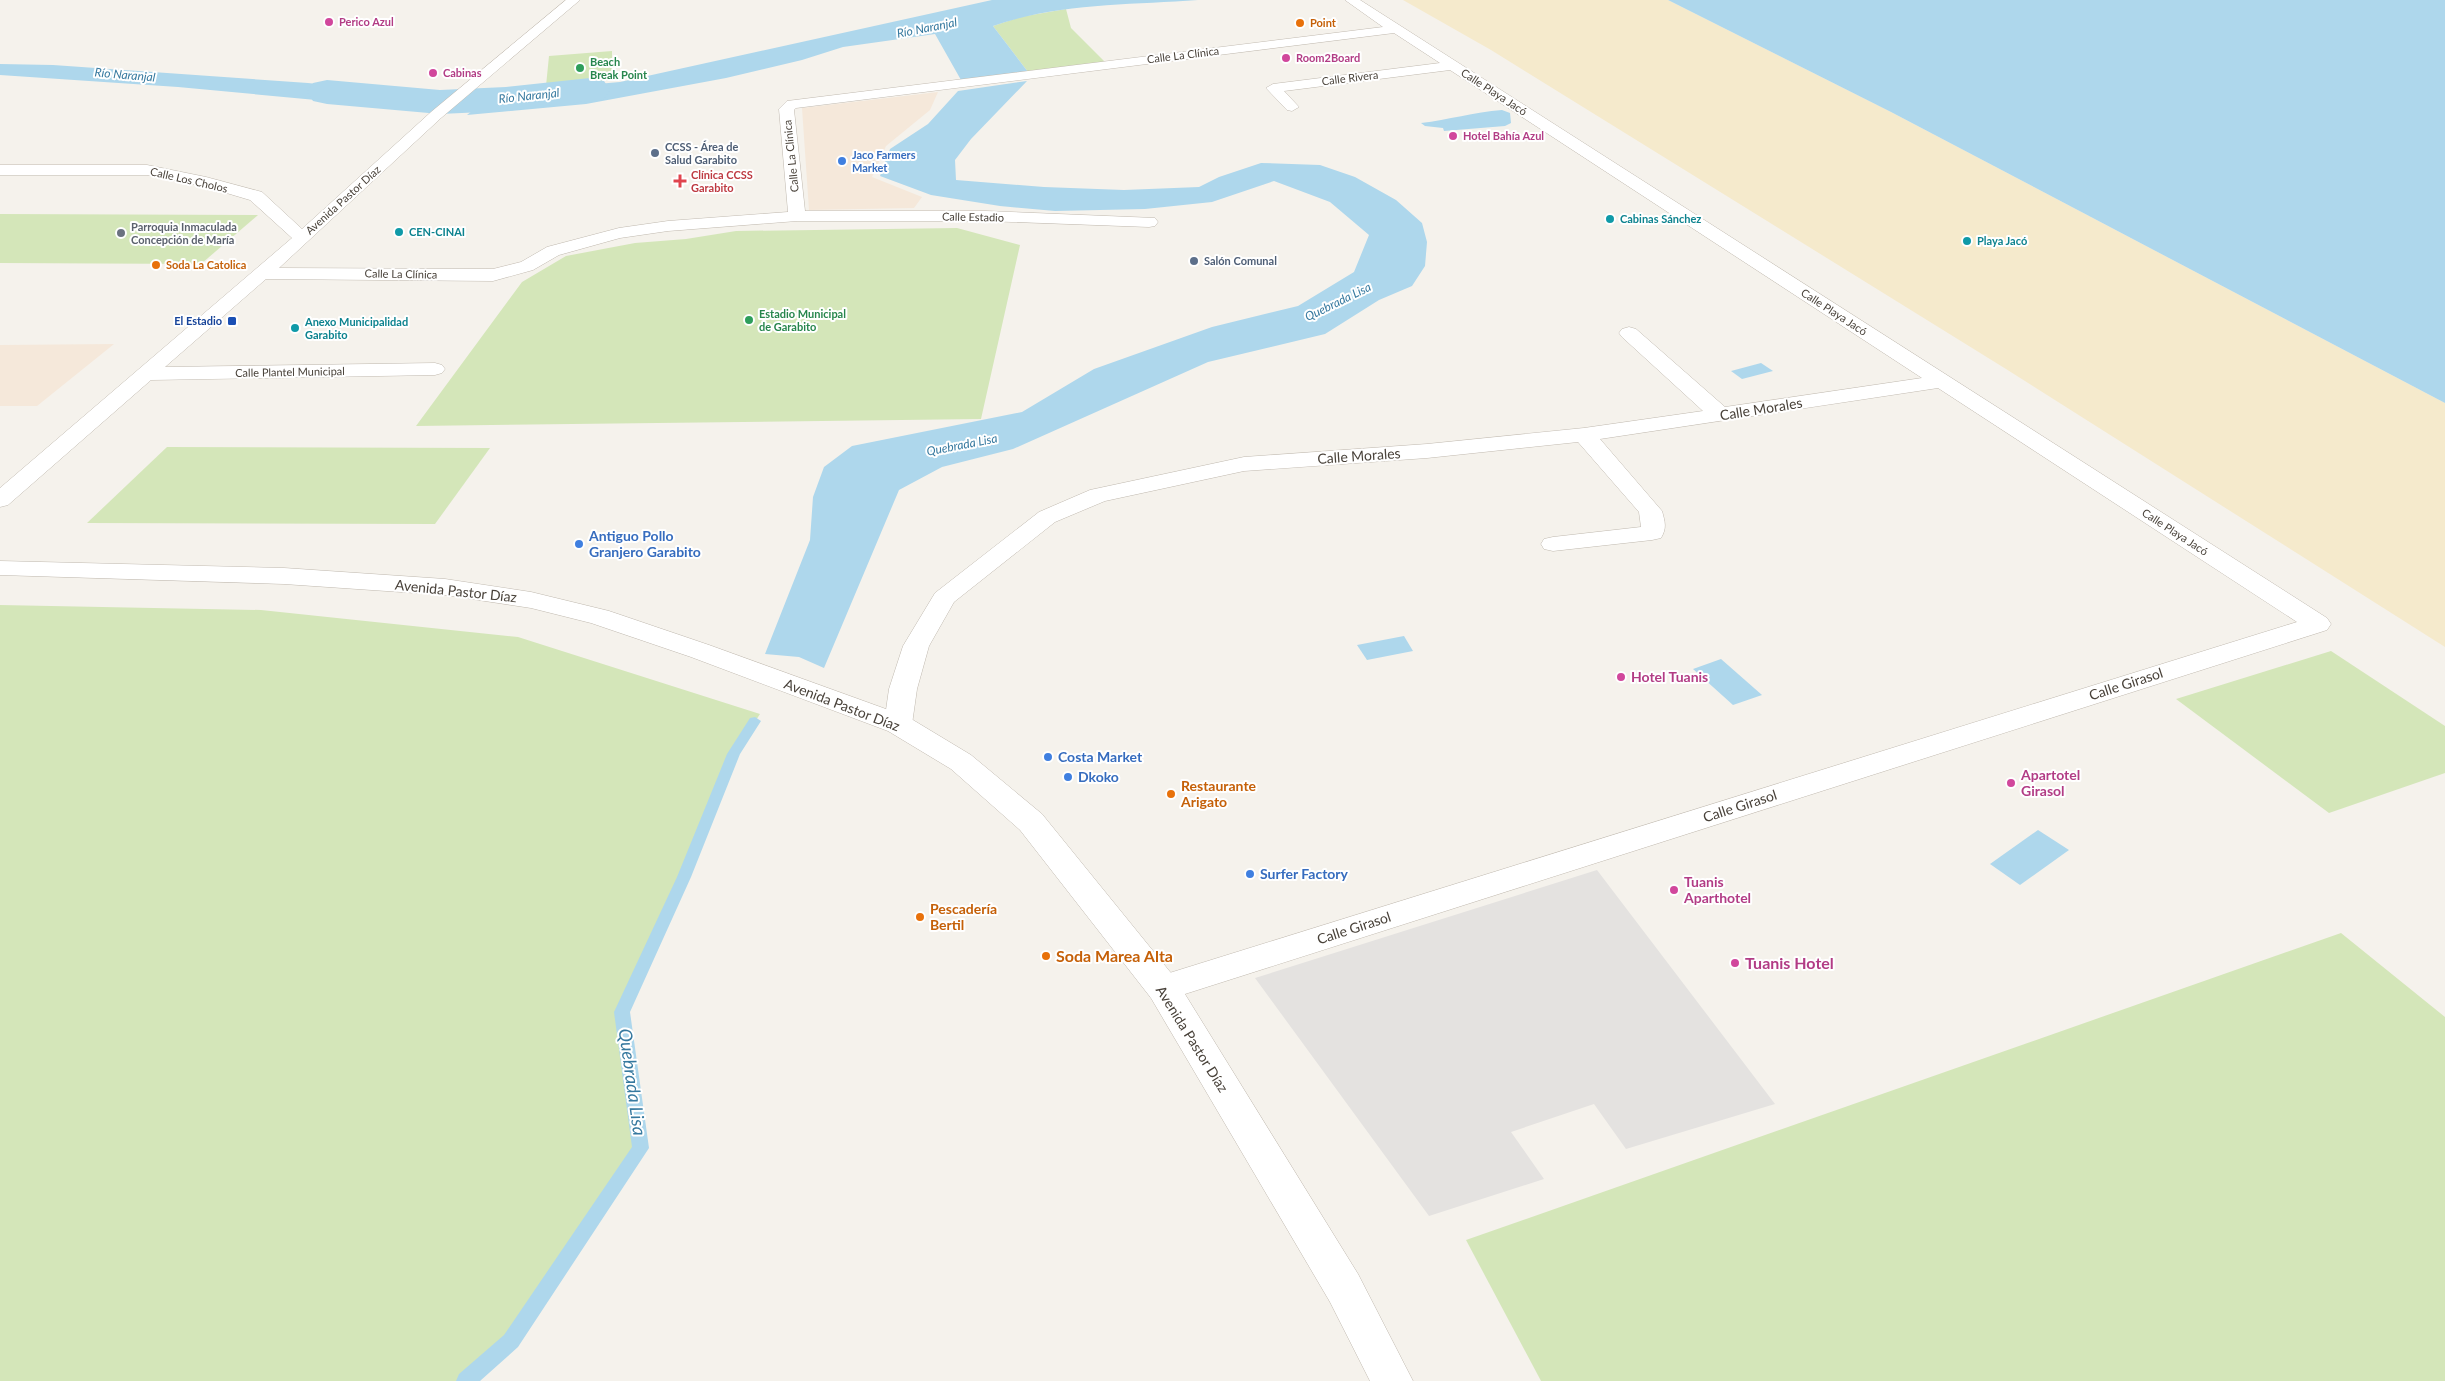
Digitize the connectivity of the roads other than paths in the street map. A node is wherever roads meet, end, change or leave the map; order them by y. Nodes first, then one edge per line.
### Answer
1 (574, 0) edge
2 (1351, 0) edge
3 (1396, 29) junction
4 (1452, 66) junction
5 (1292, 106) dead end
6 (0, 170) edge
7 (797, 216) junction
8 (1149, 222) dead end
9 (302, 238) junction
10 (262, 273) junction
11 (1629, 332) dead end
12 (435, 369) dead end
13 (146, 374) junction
14 (1942, 381) junction
15 (1721, 415) junction
16 (1584, 435) junction
17 (0, 500) edge
18 (1553, 544) dead end
19 (0, 568) edge
20 (2318, 624) joint
21 (898, 724) junction
22 (1163, 988) junction
23 (1392, 1381) edge

1 - 9 street, Avenida Pastor Díaz
2 - 3 street, Calle Playa Jacó
3 - 4 street, Calle Playa Jacó
3 - 7 street, Calle La Clínica
4 - 5 street, Calle Rivera
4 - 14 street, Calle Playa Jacó
6 - 9 street, Calle Los Cholos
7 - 8 street, Calle Estadio
7 - 10 street, Calle La Clínica
9 - 10 street, Avenida Pastor Díaz
10 - 13 street, Avenida Pastor Díaz
11 - 15 street
12 - 13 street, Calle Plantel Municipal
13 - 17 street, Avenida Pastor Díaz
14 - 15 street, Calle Morales
14 - 20 street, Calle Playa Jacó
15 - 16 street, Calle Morales
16 - 18 street
16 - 21 street, Calle Morales
19 - 21 street, Avenida Pastor Díaz
20 - 22 street, Calle Girasol
21 - 22 street, Avenida Pastor Díaz
22 - 23 street, Avenida Pastor Díaz

